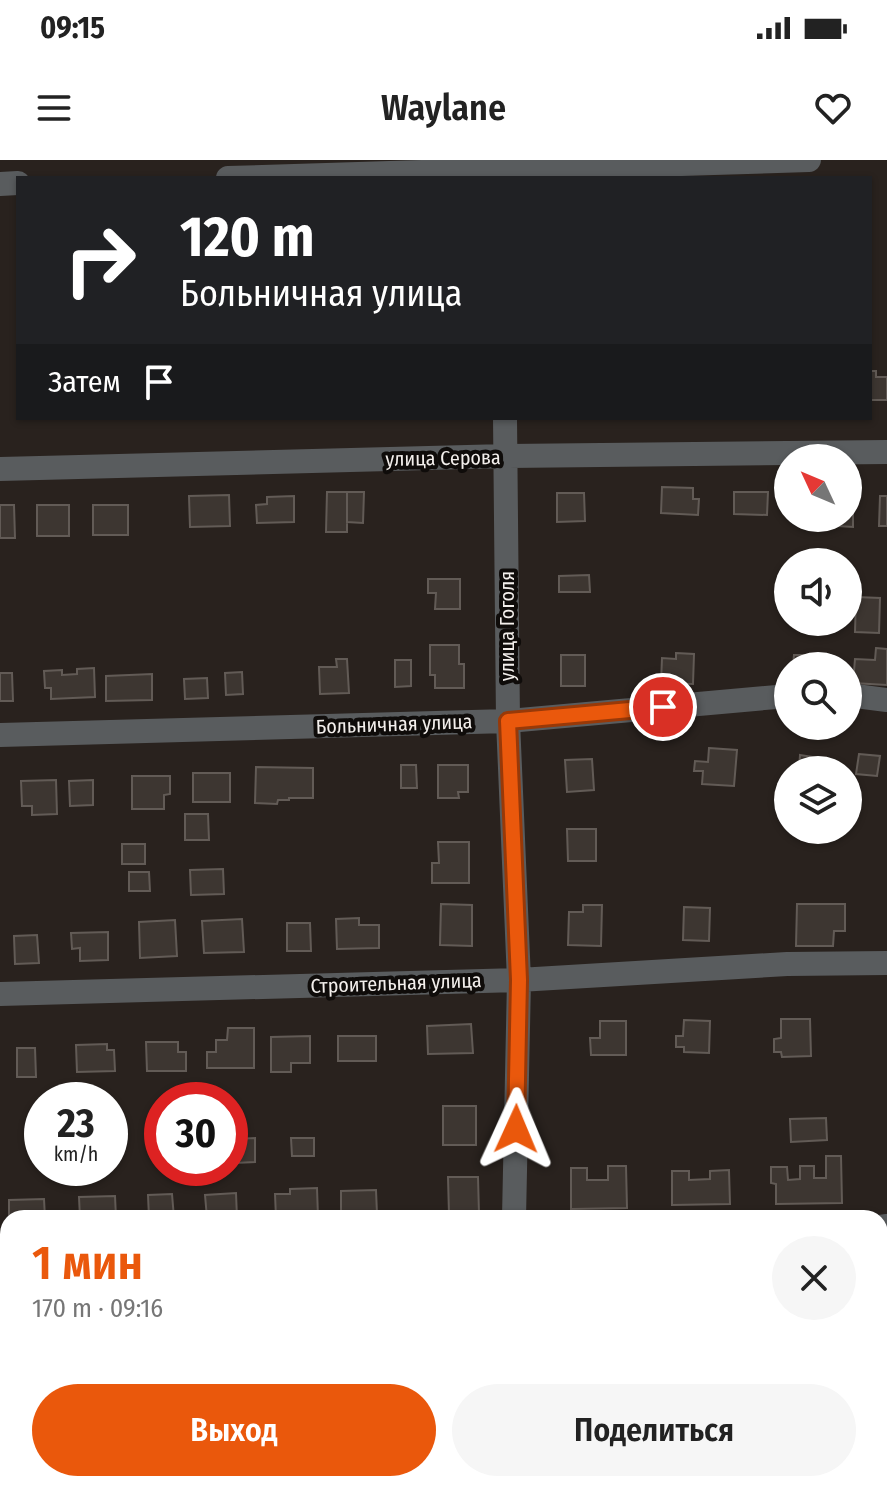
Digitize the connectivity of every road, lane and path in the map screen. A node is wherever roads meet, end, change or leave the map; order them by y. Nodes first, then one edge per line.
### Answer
1 (809, 160) edge
2 (502, 170) edge
3 (296, 176) edge
4 (505, 420) edge
5 (887, 452) edge
6 (506, 456) junction
7 (0, 469) edge
8 (774, 697) edge
9 (862, 697) edge
10 (887, 700) edge
11 (508, 721) junction
12 (0, 735) edge
13 (887, 963) edge
14 (519, 980) junction
15 (0, 994) edge
16 (514, 1210) edge

1 - 2 street
2 - 3 street
4 - 6 street, улица Гоголя
5 - 6 street, улица Серова
6 - 7 street, улица Серова
6 - 11 street, улица Гоголя
8 - 11 street, Больничная улица
9 - 10 street
11 - 12 street, Больничная улица
11 - 14 street, улица Гоголя
13 - 14 street, Строительная улица
14 - 15 street, Строительная улица
14 - 16 street, улица Гоголя

